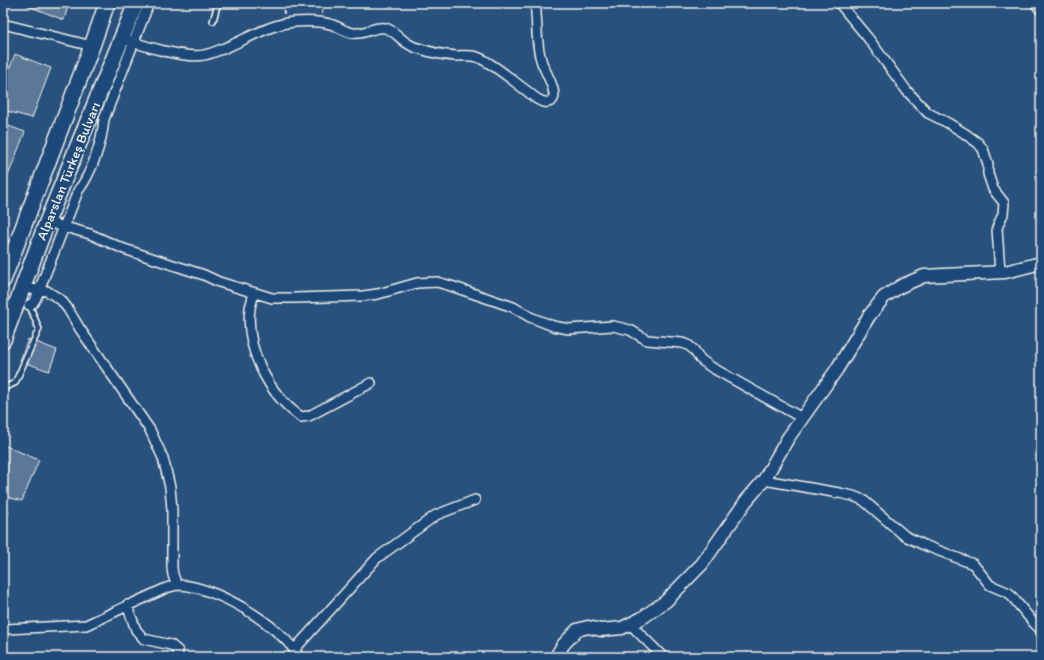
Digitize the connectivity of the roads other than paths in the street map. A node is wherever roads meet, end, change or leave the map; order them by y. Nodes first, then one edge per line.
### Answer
1 (107, 3) edge
2 (136, 3) edge
3 (149, 3) edge
4 (218, 3) edge
5 (535, 3) edge
6 (839, 3) edge
7 (1037, 3) edge
8 (1041, 8) edge
9 (213, 21) dead end
10 (3, 24) edge
11 (127, 40) junction
12 (92, 46) junction
13 (47, 222) junction
14 (64, 226) junction
15 (1041, 263) edge
16 (1000, 272) junction
17 (3, 280) edge
18 (39, 291) junction
19 (254, 293) junction
20 (25, 296) junction
21 (3, 340) edge
22 (371, 383) dead end
23 (3, 388) edge
24 (802, 418) junction
25 (764, 480) junction
26 (475, 500) dead end
27 (177, 585) junction
28 (127, 605) junction
29 (630, 624) junction
30 (4, 628) edge
31 (1041, 630) edge
32 (297, 654) edge
33 (177, 657) edge
34 (556, 657) edge
35 (662, 657) edge

1 - 12 main road, Alparslan Türkeş Bulvarı
2 - 11 main road, Alparslan Türkeş Bulvarı
3 - 11 street
4 - 9 lane
5 - 11 street
6 - 16 street
7 - 8 street
10 - 12 street
11 - 13 main road, Alparslan Türkeş Bulvarı
11 - 14 street
12 - 17 main road, Alparslan Türkeş Bulvarı
13 - 14 street
13 - 20 main road, Alparslan Türkeş Bulvarı
14 - 18 street
14 - 19 street
15 - 16 street
16 - 24 street
18 - 20 street
18 - 20 street
18 - 27 street
19 - 22 street
19 - 24 street
20 - 21 main road, Alparslan Türkeş Bulvarı
20 - 23 lane
24 - 25 street
25 - 29 street
25 - 31 street
26 - 32 street
27 - 28 street
27 - 32 street
28 - 30 street
28 - 33 street
29 - 34 street
29 - 35 street

